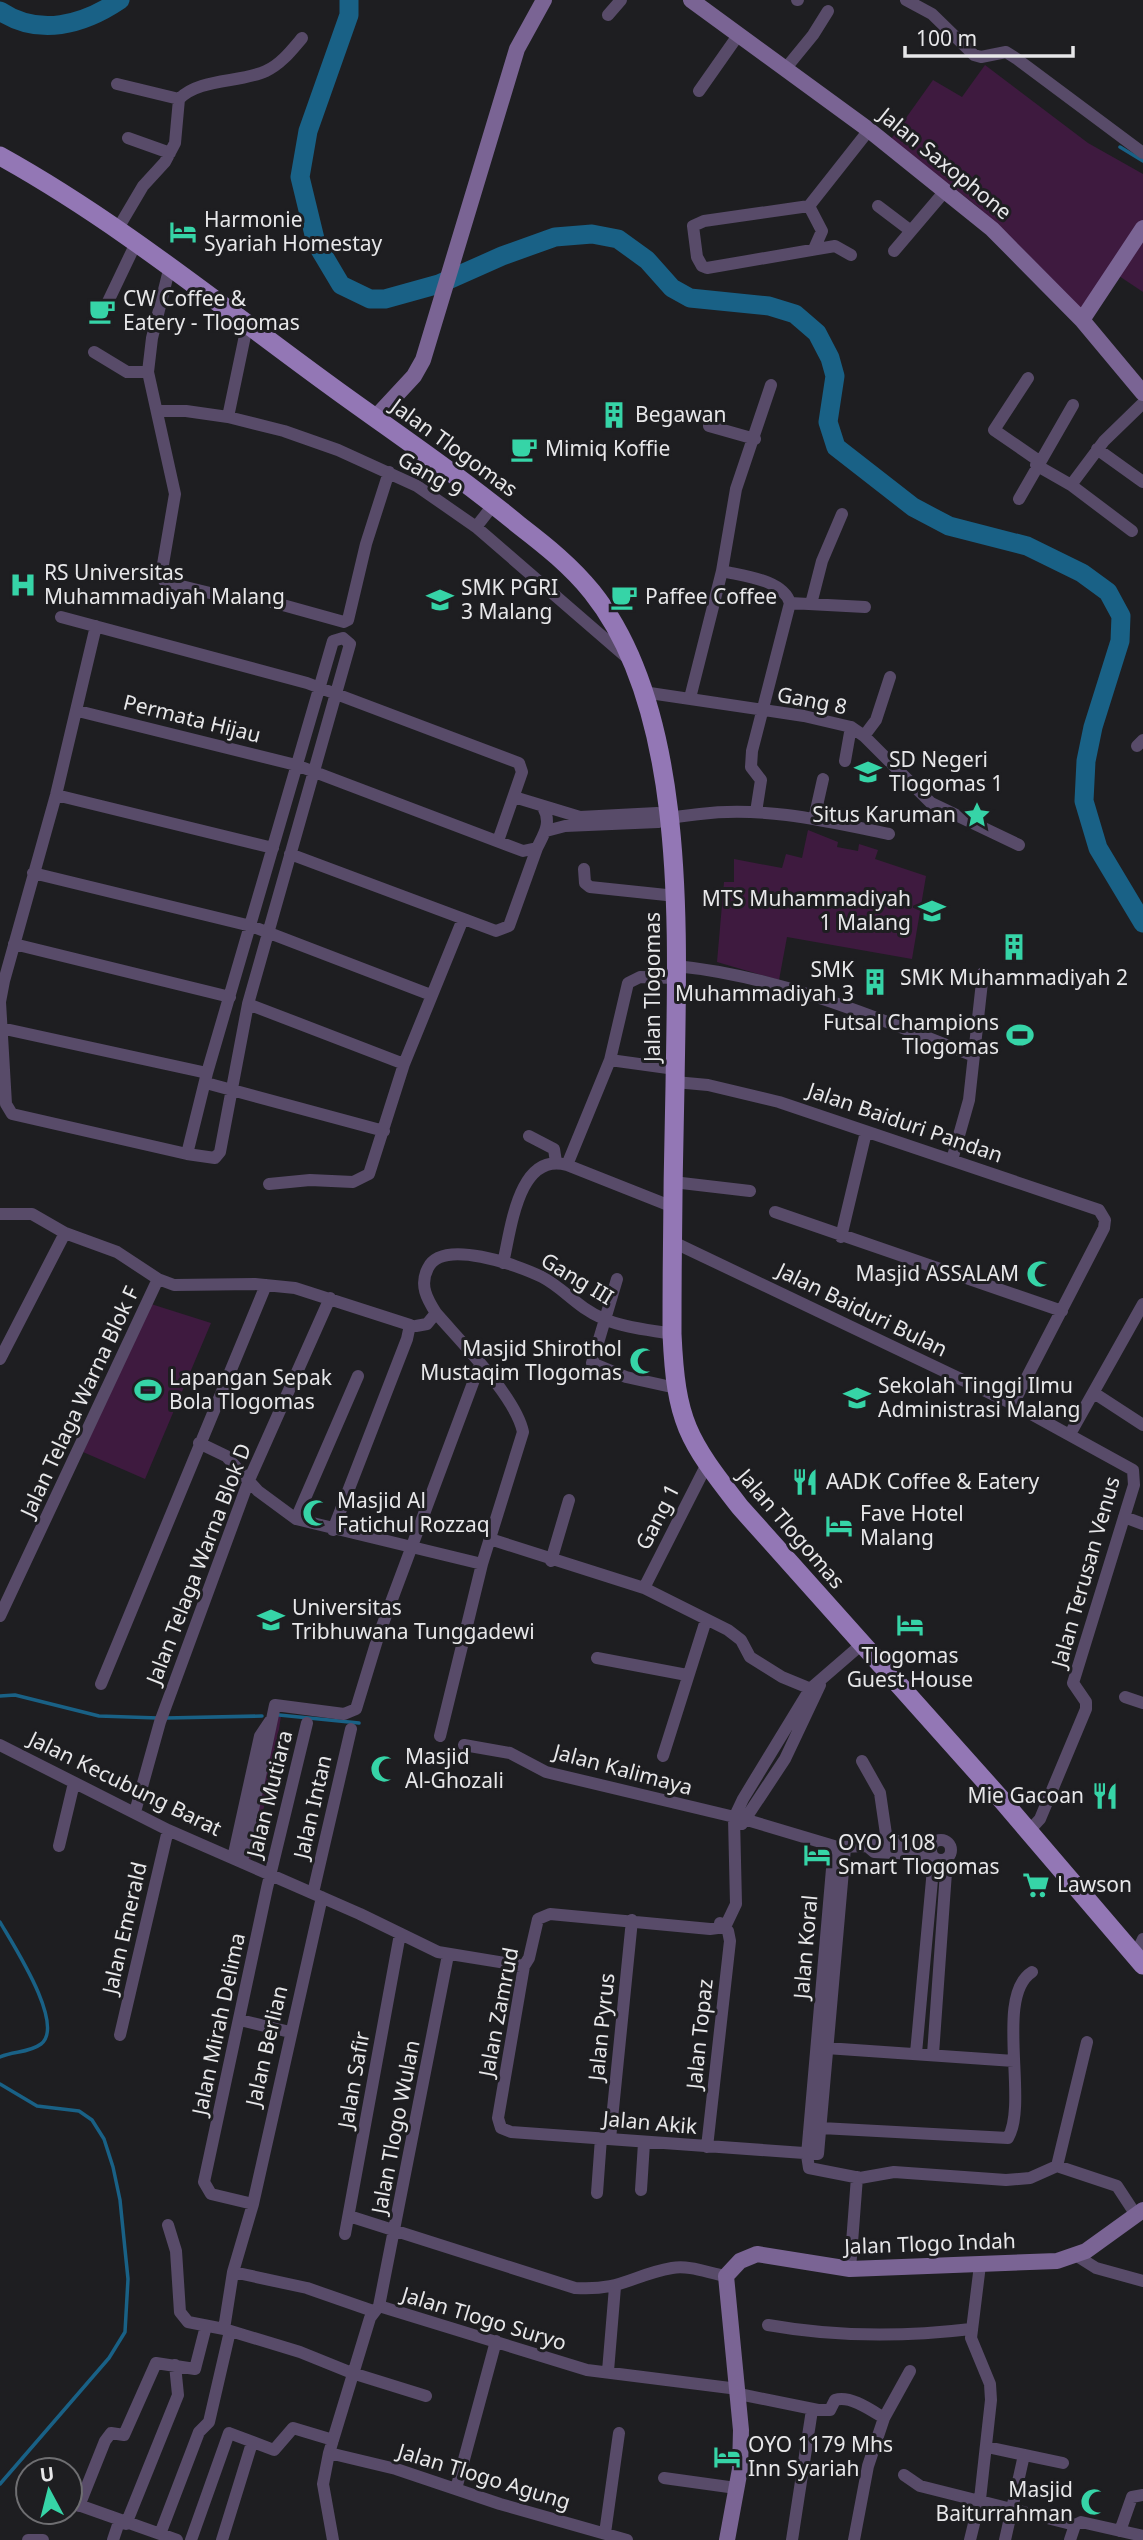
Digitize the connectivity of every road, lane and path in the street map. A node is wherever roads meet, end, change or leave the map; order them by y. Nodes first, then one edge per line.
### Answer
1 (544, 0) edge
2 (621, 0) edge
3 (691, 0) edge
4 (906, 0) edge
5 (828, 11) dead end
6 (608, 15) dead end
7 (739, 34) junction
8 (302, 38) dead end
9 (786, 68) junction
10 (117, 84) dead end
11 (699, 91) dead end
12 (179, 99) junction
13 (869, 130) junction
14 (128, 138) dead end
15 (170, 153) junction
16 (1143, 153) edge
17 (0, 156) edge
18 (945, 191) junction
19 (809, 206) junction
20 (878, 206) dead end
21 (1143, 228) edge
22 (117, 230) junction
23 (822, 230) junction
24 (911, 232) junction
25 (136, 243) junction
26 (835, 246) junction
27 (814, 249) junction
28 (894, 251) dead end
29 (851, 255) dead end
30 (170, 266) junction
31 (104, 310) dead end
32 (1082, 320) junction
33 (247, 326) junction
34 (94, 352) dead end
35 (148, 372) junction
36 (1028, 378) dead end
37 (771, 385) dead end
38 (1143, 393) edge
39 (1143, 403) edge
40 (1073, 405) dead end
41 (158, 411) junction
42 (228, 417) junction
43 (375, 418) junction
44 (709, 426) dead end
45 (755, 439) junction
46 (1097, 449) junction
47 (1037, 463) junction
48 (389, 472) junction
49 (1143, 482) edge
50 (1071, 485) junction
51 (1019, 499) dead end
52 (494, 504) junction
53 (842, 514) dead end
54 (476, 527) junction
55 (1132, 531) dead end
56 (722, 571) junction
57 (211, 593) dead end
58 (272, 602) dead end
59 (790, 603) junction
60 (811, 604) junction
61 (865, 607) dead end
62 (61, 617) dead end
63 (96, 626) junction
64 (634, 667) junction
65 (890, 677) dead end
66 (320, 687) junction
67 (643, 692) junction
68 (337, 693) junction
69 (690, 698) junction
70 (78, 711) junction
71 (762, 711) junction
72 (851, 727) junction
73 (864, 736) junction
74 (845, 761) dead end
75 (296, 765) junction
76 (313, 771) junction
77 (823, 779) dead end
78 (56, 795) junction
79 (514, 797) junction
80 (543, 807) junction
81 (756, 811) junction
82 (669, 817) junction
83 (814, 819) junction
84 (580, 821) junction
85 (546, 831) junction
86 (889, 834) dead end
87 (498, 841) junction
88 (1019, 845) dead end
89 (273, 848) junction
90 (537, 848) junction
91 (523, 850) junction
92 (290, 854) junction
93 (531, 865) junction
94 (584, 869) dead end
95 (33, 873) junction
96 (676, 896) junction
97 (463, 919) junction
98 (251, 926) junction
99 (268, 932) junction
100 (13, 944) junction
101 (676, 972) junction
102 (983, 973) dead end
103 (431, 995) junction
104 (230, 997) junction
105 (248, 1004) junction
106 (1, 1028) edge
107 (974, 1056) junction
108 (610, 1060) junction
109 (404, 1064) junction
110 (675, 1075) junction
111 (206, 1078) junction
112 (233, 1090) junction
113 (384, 1131) junction
114 (866, 1132) junction
115 (529, 1136) dead end
116 (187, 1154) junction
117 (952, 1160) junction
118 (562, 1163) junction
119 (673, 1182) junction
120 (269, 1184) dead end
121 (750, 1191) dead end
122 (673, 1207) junction
123 (775, 1212) dead end
124 (0, 1214) edge
125 (65, 1233) junction
126 (841, 1237) junction
127 (673, 1242) junction
128 (503, 1263) junction
129 (158, 1279) junction
130 (617, 1279) dead end
131 (266, 1285) junction
132 (330, 1297) junction
133 (1143, 1304) edge
134 (433, 1308) junction
135 (1062, 1311) junction
136 (604, 1319) junction
137 (413, 1326) junction
138 (672, 1334) junction
139 (0, 1359) edge
140 (480, 1364) junction
141 (358, 1376) dead end
142 (676, 1388) junction
143 (1094, 1393) junction
144 (1013, 1404) junction
145 (1143, 1425) edge
146 (1070, 1434) junction
147 (199, 1443) junction
148 (1113, 1457) joint
149 (706, 1464) junction
150 (249, 1480) junction
151 (569, 1500) dead end
152 (1124, 1517) junction
153 (296, 1519) junction
154 (1143, 1524) edge
155 (333, 1530) junction
156 (490, 1539) junction
157 (412, 1546) junction
158 (551, 1561) junction
159 (482, 1564) junction
160 (644, 1588) junction
161 (0, 1616) edge
162 (706, 1620) junction
163 (858, 1646) junction
164 (597, 1658) dead end
165 (687, 1675) junction
166 (100, 1684) dead end
167 (817, 1688) junction
168 (1125, 1697) dead end
169 (1143, 1703) edge
170 (307, 1723) dead end
171 (351, 1729) dead end
172 (440, 1737) dead end
173 (0, 1745) edge
174 (464, 1745) dead end
175 (663, 1756) dead end
176 (862, 1761) dead end
177 (74, 1783) junction
178 (135, 1812) junction
179 (741, 1819) junction
180 (169, 1830) junction
181 (1028, 1832) junction
182 (887, 1841) junction
183 (59, 1846) dead end
184 (867, 1846) junction
185 (839, 1847) junction
186 (936, 1853) junction
187 (238, 1860) junction
188 (271, 1874) junction
189 (317, 1895) junction
190 (632, 1920) junction
191 (721, 1926) junction
192 (400, 1934) junction
193 (925, 1951) junction
194 (942, 1952) junction
195 (1140, 1953) edge
196 (448, 1955) junction
197 (524, 1966) junction
198 (1032, 1972) dead end
199 (240, 2020) junction
200 (289, 2032) junction
201 (120, 2035) dead end
202 (1087, 2042) dead end
203 (826, 2048) junction
204 (916, 2053) junction
205 (933, 2054) junction
206 (1014, 2061) junction
207 (498, 2118) joint
208 (821, 2127) junction
209 (606, 2139) junction
210 (644, 2143) junction
211 (707, 2147) junction
212 (807, 2155) junction
213 (1057, 2166) junction
214 (857, 2178) junction
215 (641, 2190) dead end
216 (597, 2193) dead end
217 (253, 2204) junction
218 (1140, 2212) edge
219 (349, 2216) junction
220 (168, 2225) dead end
221 (395, 2231) junction
222 (345, 2234) dead end
223 (1077, 2256) junction
224 (980, 2265) junction
225 (850, 2269) junction
226 (233, 2272) junction
227 (726, 2276) junction
228 (1143, 2281) edge
229 (615, 2287) junction
230 (376, 2309) junction
231 (768, 2325) dead end
232 (206, 2326) junction
233 (971, 2329) junction
234 (227, 2330) junction
235 (496, 2341) junction
236 (175, 2365) junction
237 (608, 2371) junction
238 (910, 2371) dead end
239 (352, 2373) junction
240 (738, 2391) junction
241 (426, 2396) dead end
242 (812, 2410) junction
243 (884, 2418) junction
244 (208, 2423) junction
245 (229, 2433) junction
246 (619, 2433) dead end
247 (252, 2443) junction
248 (331, 2446) junction
249 (987, 2447) junction
250 (1024, 2455) junction
251 (1063, 2463) dead end
252 (904, 2475) dead end
253 (664, 2478) dead end
254 (84, 2485) edge
255 (736, 2488) junction
256 (456, 2489) junction
257 (1143, 2495) edge
258 (981, 2499) junction
259 (84, 2508) edge
260 (1014, 2510) junction
261 (122, 2523) junction
262 (1075, 2525) junction
263 (1120, 2531) junction
264 (605, 2533) junction
265 (160, 2534) junction
266 (1143, 2536) edge
267 (28, 2540) edge
268 (43, 2540) edge
269 (113, 2540) edge
270 (177, 2540) edge
271 (191, 2540) edge
272 (222, 2540) edge
273 (333, 2540) edge
274 (627, 2540) edge
275 (727, 2540) edge
276 (792, 2540) edge
277 (854, 2540) edge
278 (970, 2540) edge
279 (1005, 2540) edge
280 (1070, 2540) edge

1 - 43 main road
2 - 6 street
3 - 7 main road, Jalan Saxophone
4 - 16 street
5 - 9 street
7 - 9 main road, Jalan Saxophone
7 - 11 street
8 - 12 street
9 - 13 main road, Jalan Saxophone
10 - 12 street
12 - 15 street
13 - 18 main road, Jalan Saxophone
13 - 19 street
14 - 15 street
15 - 22 street
17 - 22 main road, Jalan Tlogomas
18 - 24 street
18 - 32 main road, Jalan Saxophone
19 - 23 street
19 - 27 street
20 - 24 street
21 - 32 main road
22 - 25 main road, Jalan Tlogomas
23 - 26 street
23 - 27 street
24 - 28 street
25 - 30 main road, Jalan Tlogomas
25 - 31 street
26 - 27 street
26 - 29 street
30 - 33 main road, Jalan Tlogomas
30 - 35 street
32 - 38 main road, Jalan Saxophone
33 - 42 street
33 - 43 main road, Jalan Tlogomas
34 - 35 street
35 - 41 street
36 - 47 street
37 - 45 street
39 - 46 street
40 - 47 street
41 - 42 street, Gang 9
41 - 57 street
42 - 48 street, Gang 9
43 - 52 main road, Jalan Tlogomas
44 - 45 street
45 - 56 street
46 - 49 street
46 - 50 street
47 - 50 street
47 - 51 street
48 - 54 street, Gang 9
48 - 58 street
50 - 55 street
52 - 54 street
52 - 64 main road, Jalan Tlogomas
53 - 60 street
54 - 64 street, Gang 9
56 - 59 street
56 - 69 street
59 - 60 street
59 - 71 street
60 - 61 street
62 - 63 street
63 - 66 street
63 - 70 street
64 - 67 main road, Jalan Tlogomas
65 - 73 street
66 - 68 street
66 - 68 street
66 - 75 street
67 - 69 street, Gang 8
67 - 82 main road, Jalan Tlogomas
68 - 76 street
68 - 79 street
69 - 71 street, Gang 8
70 - 75 street, Permata Hijau
70 - 78 street
71 - 72 street, Gang 8
71 - 81 street
72 - 73 street, Gang 8
72 - 74 street
73 - 88 street, Gang 8
75 - 76 street, Permata Hijau
75 - 89 street
76 - 87 street, Permata Hijau
76 - 92 street
77 - 83 street
78 - 89 street
78 - 95 street
79 - 80 street
79 - 87 street
80 - 84 street
80 - 85 street
81 - 82 street
81 - 83 street
82 - 84 street
82 - 96 main road, Jalan Tlogomas
83 - 86 street
84 - 85 street
85 - 90 street
87 - 91 street, Permata Hijau
89 - 98 street
90 - 91 street
90 - 93 street
91 - 93 street
92 - 97 street
92 - 99 street
93 - 97 street
94 - 96 street
95 - 98 street
95 - 100 street
96 - 101 main road, Jalan Tlogomas
97 - 103 street
98 - 99 street
98 - 104 street
99 - 103 street
99 - 105 street
100 - 104 street
100 - 106 street
101 - 107 street
101 - 108 street
101 - 110 main road, Jalan Tlogomas
102 - 107 street
103 - 109 street
104 - 111 street
105 - 109 street
105 - 112 street
106 - 111 street
106 - 116 street
107 - 117 street
108 - 110 street, Jalan Baiduri Pandan
108 - 118 street
109 - 113 street
110 - 114 street, Jalan Baiduri Pandan
110 - 119 main road, Jalan Tlogomas
111 - 112 street
111 - 116 street
112 - 113 street
112 - 116 street
113 - 120 street
114 - 117 street, Jalan Baiduri Pandan
114 - 126 street
115 - 118 street
117 - 135 street, Jalan Baiduri Pandan
118 - 122 street
118 - 128 street
119 - 121 street
119 - 122 main road, Jalan Tlogomas
122 - 127 main road, Jalan Tlogomas
123 - 126 street
124 - 125 street
125 - 129 street
125 - 139 street
126 - 135 street
127 - 138 main road, Jalan Tlogomas
127 - 144 street, Jalan Baiduri Bulan
128 - 134 street, Gang III
128 - 136 street, Gang III
129 - 131 street
129 - 161 street, Jalan Telaga Warna Blok F
130 - 136 street
131 - 132 street
131 - 147 street
132 - 137 street
132 - 150 street, Jalan Telaga Warna Blok D
133 - 143 street
134 - 137 street
134 - 140 street
135 - 144 street
136 - 138 street, Gang III
136 - 142 street
137 - 155 street
138 - 142 main road, Jalan Tlogomas
140 - 156 street
140 - 157 street
141 - 153 street
142 - 149 main road, Jalan Tlogomas
143 - 145 street
143 - 146 street
144 - 146 street, Jalan Baiduri Bulan
146 - 148 street, Jalan Baiduri Bulan
147 - 150 street
147 - 166 street
148 - 152 street, Jalan Terusan Venus
149 - 160 street, Gang 1
149 - 163 main road, Jalan Tlogomas
150 - 153 street
150 - 178 street, Jalan Telaga Warna Blok D
151 - 158 street
152 - 154 street
152 - 181 street, Jalan Terusan Venus
153 - 155 street
155 - 157 street
156 - 158 street
156 - 159 street
157 - 159 street
157 - 187 street
158 - 160 street
159 - 172 street
160 - 162 street
162 - 165 street
162 - 167 street
163 - 167 street
163 - 181 main road, Jalan Tlogomas
164 - 165 street
165 - 175 street
167 - 179 street
168 - 169 street
170 - 188 street, Jalan Mutiara
171 - 189 street, Jalan Intan
173 - 177 street, Jalan Kecubung Barat
174 - 179 street, Jalan Kalimaya
176 - 182 street
177 - 178 street, Jalan Kecubung Barat
177 - 183 street
178 - 180 street, Jalan Kecubung Barat
179 - 185 street
179 - 191 street, Jalan Topaz
180 - 187 street, Jalan Kecubung Barat
180 - 201 street, Jalan Emerald
181 - 195 main road, Jalan Tlogomas
182 - 184 street
182 - 186 street
184 - 185 street
184 - 186 street
185 - 203 street
185 - 212 street, Jalan Koral
186 - 193 street
186 - 194 street
187 - 188 street, Jalan Kecubung Barat
188 - 189 street, Jalan Kecubung Barat
188 - 199 street, Jalan Mirah Delima
189 - 192 street, Jalan Kecubung Barat
189 - 200 street, Jalan Berlian
190 - 191 street
190 - 197 street, Jalan Zamrud
190 - 209 street, Jalan Pyrus
191 - 211 street, Jalan Topaz
192 - 196 street, Jalan Kecubung Barat
192 - 219 street, Jalan Safir
193 - 194 street
193 - 204 street
194 - 205 street
196 - 197 street, Jalan Kecubung Barat
196 - 221 street, Jalan Tlogo Wulan
197 - 207 street, Jalan Zamrud
198 - 206 street
199 - 200 street
199 - 217 street, Jalan Mirah Delima
200 - 217 street, Jalan Berlian
202 - 213 street
203 - 204 street
203 - 208 street
204 - 205 street
205 - 206 street
206 - 208 street
207 - 209 street, Jalan Akik
208 - 212 street
209 - 210 street, Jalan Akik
209 - 216 street, Jalan Pyrus
210 - 211 street, Jalan Akik
210 - 215 street
211 - 212 street, Jalan Akik
212 - 214 street
213 - 214 street
213 - 218 street
214 - 225 street
217 - 226 street, Jalan Berlian
218 - 223 main road, Jalan Tlogo Indah
219 - 221 street
219 - 222 street, Jalan Safir
220 - 232 street
221 - 229 street
221 - 230 street, Jalan Tlogo Wulan
223 - 224 main road, Jalan Tlogo Indah
223 - 228 street
224 - 225 main road, Jalan Tlogo Indah
224 - 233 street
225 - 227 main road, Jalan Tlogo Indah
226 - 230 street
226 - 234 street, Jalan Berlian
227 - 229 street
227 - 240 main road
229 - 237 street
230 - 235 street, Jalan Tlogo Suryo
230 - 239 street, Jalan Tlogo Suryo
231 - 233 street
232 - 234 street
232 - 236 street
233 - 249 street
234 - 239 street
234 - 244 street, Jalan Berlian
235 - 237 street, Jalan Tlogo Suryo
235 - 256 street
236 - 254 street
236 - 261 street
237 - 240 street, Jalan Tlogo Suryo
238 - 243 street
239 - 241 street
239 - 248 street, Jalan Tlogo Suryo
240 - 242 street, Jalan Tlogo Suryo
240 - 255 main road
242 - 243 street
242 - 276 street
243 - 277 street
244 - 245 street
244 - 265 street, Jalan Berlian
245 - 247 street
245 - 271 street
246 - 264 street
247 - 248 street, Jalan Tlogo Agung
247 - 272 street
248 - 256 street, Jalan Tlogo Agung
248 - 273 street, Jalan Tlogo Suryo
249 - 250 street
249 - 258 street
250 - 251 street
250 - 260 street
252 - 258 street
253 - 255 street
255 - 275 main road
256 - 264 street, Jalan Tlogo Agung
257 - 263 street
258 - 260 street
258 - 278 street
259 - 261 street
260 - 262 street
260 - 279 street
261 - 265 street
261 - 269 street
262 - 263 street
262 - 280 street
263 - 266 street
264 - 274 street, Jalan Tlogo Agung
265 - 270 street
267 - 268 street

